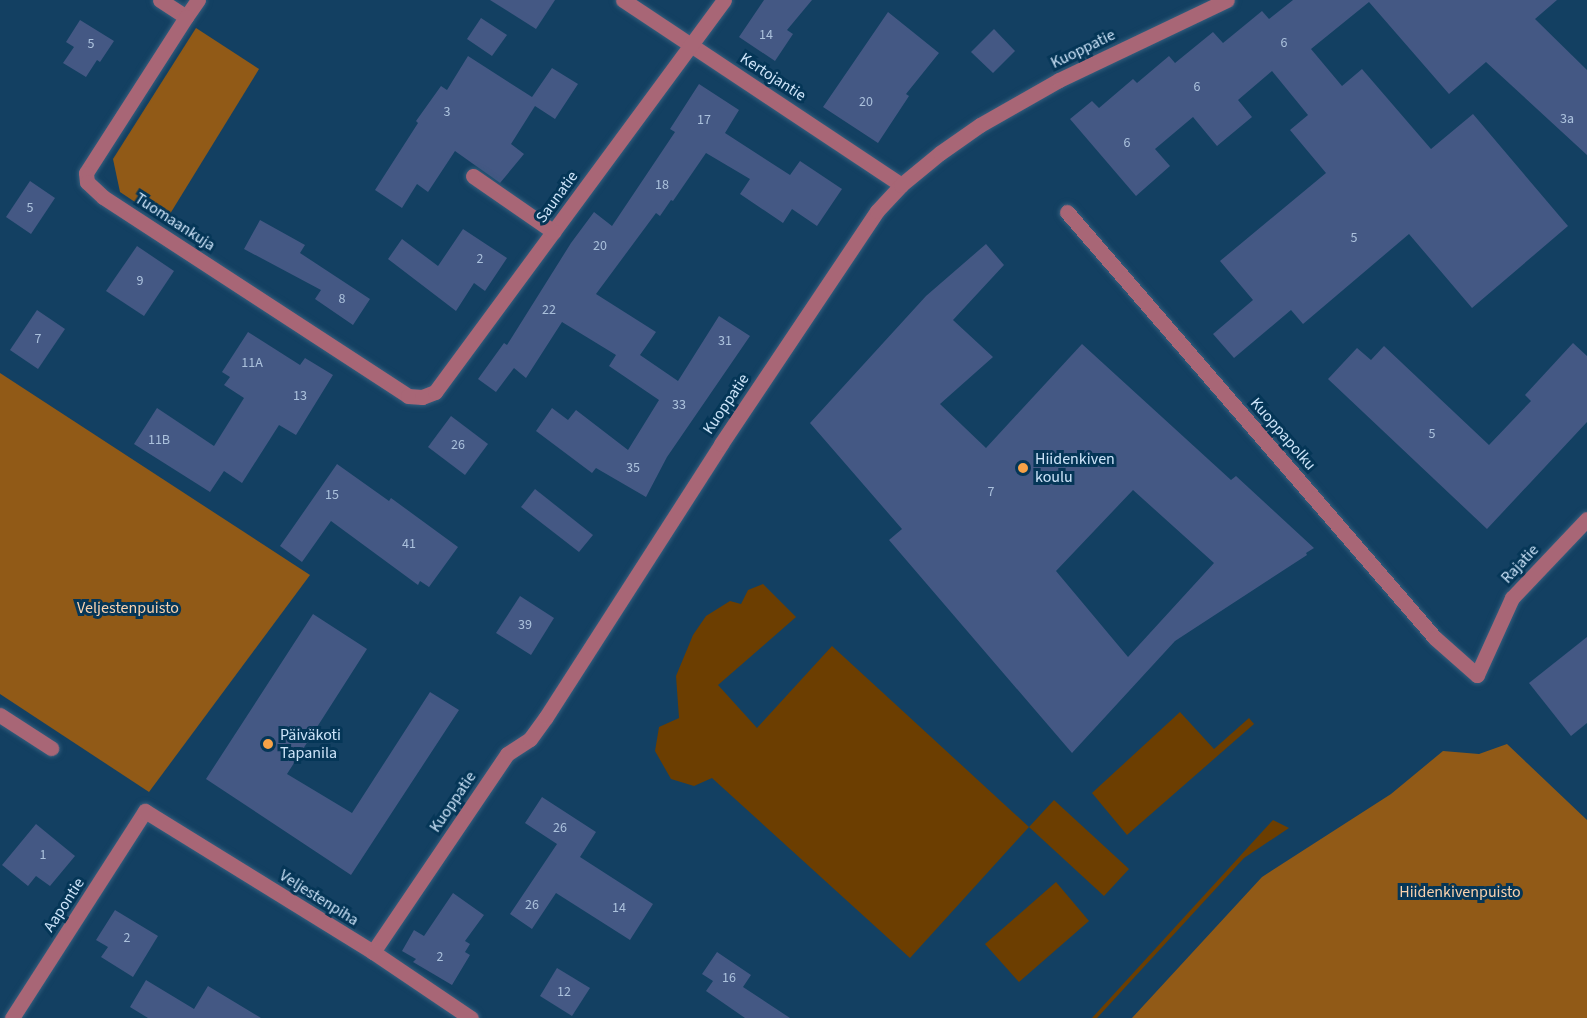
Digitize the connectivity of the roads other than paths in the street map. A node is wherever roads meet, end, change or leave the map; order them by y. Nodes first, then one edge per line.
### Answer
1 (160, 0) edge
2 (198, 0) edge
3 (623, 0) edge
4 (724, 0) edge
5 (1227, 0) edge
6 (186, 17) junction
7 (691, 44) junction
8 (472, 176) dead end
9 (901, 185) junction
10 (1067, 212) dead end
11 (554, 232) junction
12 (408, 396) joint
13 (1587, 519) edge
14 (1477, 675) joint
15 (0, 715) edge
16 (51, 748) dead end
17 (145, 812) joint
18 (373, 952) junction
19 (12, 1018) edge
20 (471, 1018) edge

1 - 6 street
2 - 6 street
3 - 7 street, Kertojantie
4 - 7 street, Saunatie
5 - 9 street, Kuoppatie
6 - 12 street, Tuomaankuja
7 - 9 street, Kertojantie
7 - 11 street, Saunatie
8 - 11 street
9 - 18 street, Kuoppatie
10 - 14 street, Kuoppapolku
11 - 12 street, Saunatie
13 - 14 street, Rajatie
15 - 16 street
17 - 18 street, Veljestenpiha
17 - 19 street, Aapontie
18 - 20 street, Veljestenpiha

